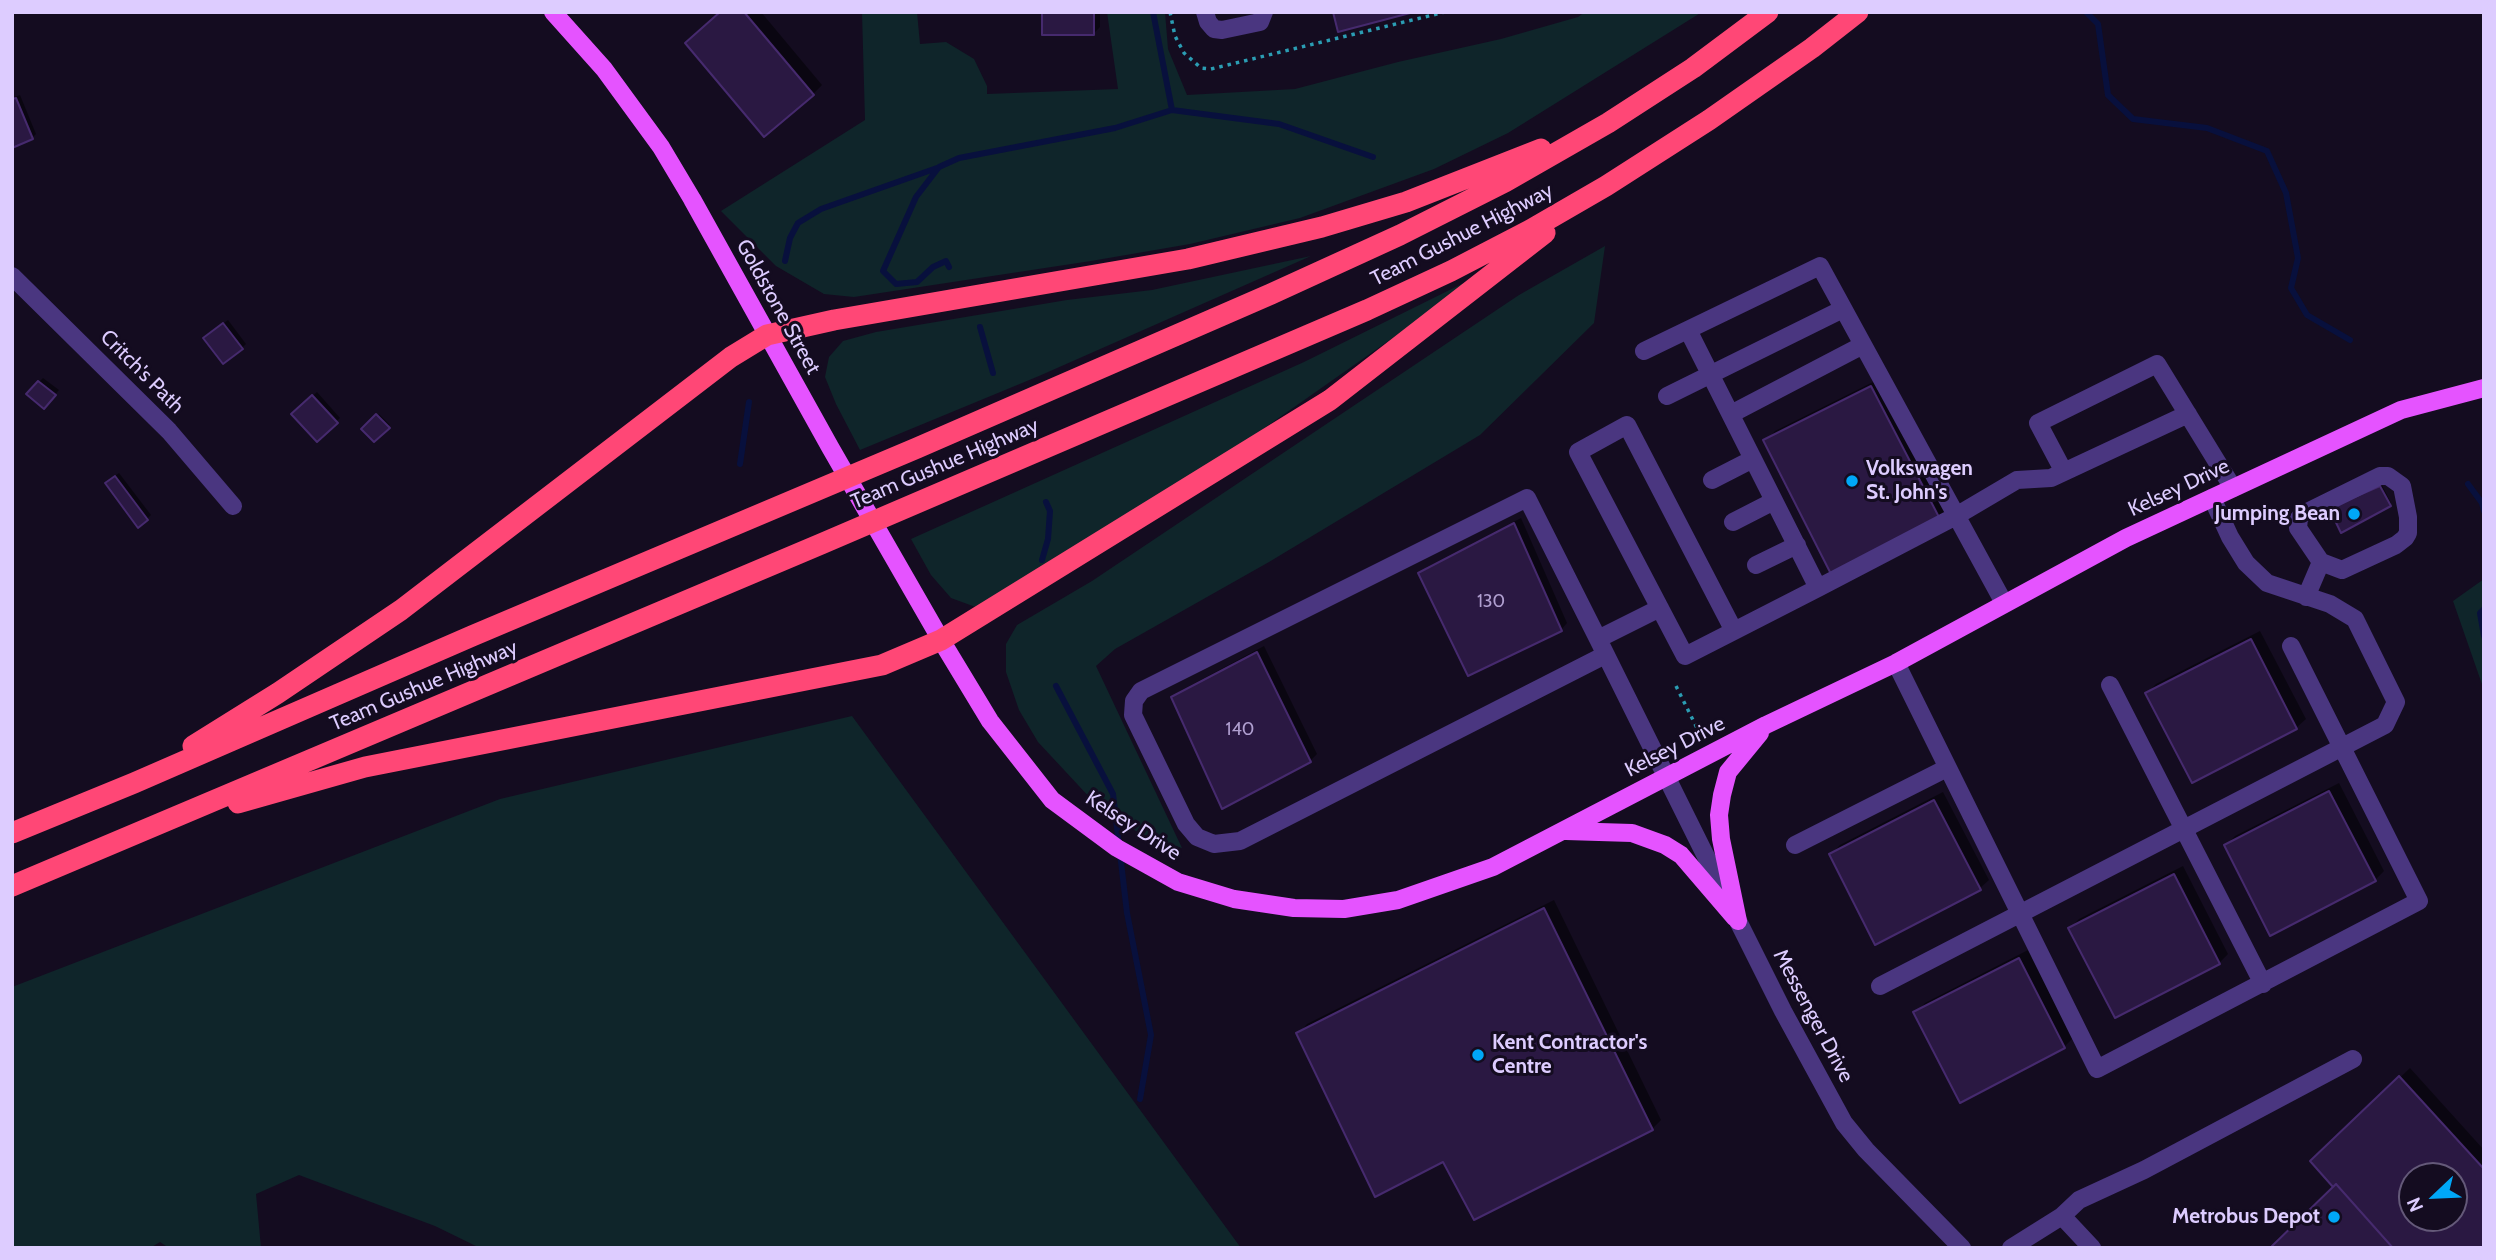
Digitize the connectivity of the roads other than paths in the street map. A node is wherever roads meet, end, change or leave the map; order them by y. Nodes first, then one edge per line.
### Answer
1 (553, 12) edge
2 (1205, 12) edge
3 (1264, 12) edge
4 (1768, 12) edge
5 (1858, 12) edge
6 (1608, 123) junction
7 (1606, 186) junction
8 (12, 276) edge
9 (1843, 309) junction
10 (1688, 330) junction
11 (767, 335) junction
12 (1863, 345) junction
13 (1644, 351) dead end
14 (1711, 374) junction
15 (2484, 388) edge
16 (1667, 396) dead end
17 (1731, 414) junction
18 (2188, 414) junction
19 (1753, 459) junction
20 (2064, 472) junction
21 (1712, 480) dead end
22 (2233, 488) junction
23 (2212, 498) junction
24 (1774, 501) junction
25 (233, 506) dead end
26 (1956, 516) junction
27 (1733, 522) dead end
28 (1797, 545) junction
29 (2321, 562) junction
30 (1756, 565) dead end
31 (1818, 587) junction
32 (2306, 597) junction
33 (2004, 603) junction
34 (1660, 608) junction
35 (1734, 631) junction
36 (941, 640) junction
37 (2291, 646) dead end
38 (1602, 647) junction
39 (1896, 663) junction
40 (2110, 685) dead end
41 (1766, 725) junction
42 (2342, 747) junction
43 (1947, 768) junction
44 (1666, 777) junction
45 (134, 783) junction
46 (152, 827) junction
47 (2185, 830) junction
48 (1563, 831) junction
49 (12, 834) edge
50 (1796, 845) dead end
51 (12, 886) edge
52 (2020, 915) junction
53 (1738, 921) junction
54 (2263, 984) junction
55 (1880, 986) dead end
56 (2353, 1059) dead end
57 (2062, 1216) junction
58 (1962, 1248) edge
59 (2011, 1248) edge
60 (2092, 1248) edge

1 - 11 main road, Goldstone Street
2 - 3 street
4 - 6 highway, Team Gushue Highway
5 - 7 highway, Team Gushue Highway
6 - 11 highway
6 - 45 highway, Team Gushue Highway
7 - 36 highway
7 - 46 highway, Team Gushue Highway
8 - 25 street, Critch's Path
9 - 10 street
9 - 12 street
9 - 14 street
10 - 13 street
10 - 14 street
11 - 36 main road, Goldstone Street
11 - 45 highway
12 - 17 street
12 - 26 street
14 - 16 street
14 - 17 street
15 - 22 main road, Kelsey Drive
17 - 19 street
18 - 20 street
18 - 20 street
18 - 22 street
19 - 21 street
19 - 24 street
20 - 26 street
22 - 23 main road, Kelsey Drive
23 - 32 street
23 - 33 main road, Kelsey Drive
24 - 27 street
24 - 28 street
26 - 31 street
26 - 33 street
28 - 30 street
28 - 31 street
29 - 29 street
29 - 32 street
31 - 35 street
32 - 42 street
33 - 39 main road, Kelsey Drive
34 - 35 street
34 - 35 street
34 - 38 street
36 - 46 highway
36 - 48 main road, Kelsey Drive
37 - 42 street
38 - 38 street
38 - 44 street, Messenger Drive
39 - 41 main road, Kelsey Drive
39 - 43 street
40 - 47 street
41 - 44 main road, Kelsey Drive
41 - 53 main road
42 - 47 street
42 - 54 street
43 - 50 street
43 - 52 street
44 - 48 main road, Kelsey Drive
44 - 53 street, Messenger Drive
45 - 49 highway, Team Gushue Highway
46 - 51 highway, Team Gushue Highway
47 - 52 street
47 - 54 street
48 - 53 main road
52 - 54 street
52 - 55 street
53 - 58 street, Messenger Drive
56 - 57 street
57 - 59 street
57 - 60 street

